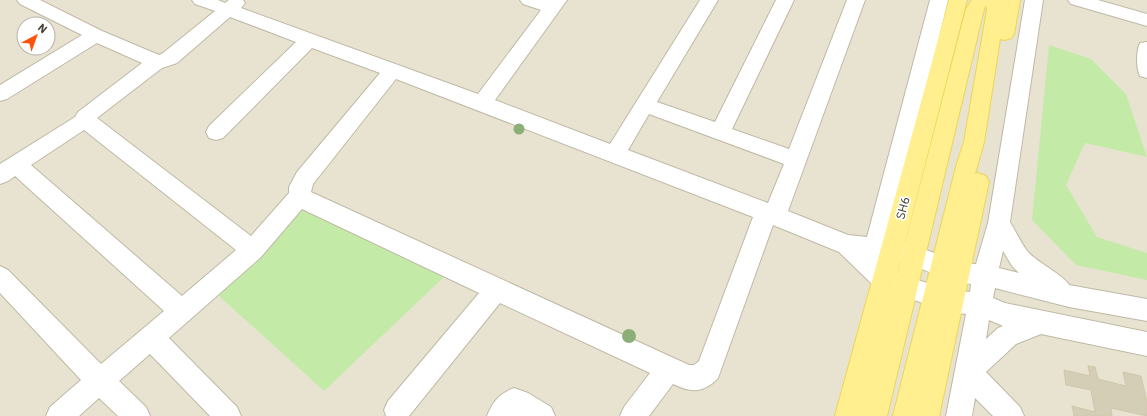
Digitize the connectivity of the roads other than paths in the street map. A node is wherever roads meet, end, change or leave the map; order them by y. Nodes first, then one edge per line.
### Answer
1 (26, 0) edge
2 (201, 0) edge
3 (529, 0) edge
4 (709, 0) edge
5 (785, 0) edge
6 (856, 0) edge
7 (939, 0) edge
8 (958, 0) edge
9 (981, 0) edge
10 (994, 0) edge
11 (1012, 0) edge
12 (1034, 0) edge
13 (1077, 0) edge
14 (556, 4) edge
15 (234, 5) edge
16 (1147, 20) edge
17 (96, 35) junction
18 (309, 40) junction
19 (1147, 48) edge
20 (157, 62) junction
21 (393, 70) junction
22 (1146, 71) edge
23 (0, 94) edge
24 (482, 103) junction
25 (645, 105) junction
26 (85, 116) dead end
27 (216, 132) dead end
28 (720, 132) junction
29 (615, 154) junction
30 (795, 160) junction
31 (8, 170) edge
32 (300, 196) junction
33 (770, 214) junction
34 (999, 223) junction
35 (253, 250) junction
36 (914, 255) junction
37 (880, 261) junction
38 (950, 269) junction
39 (985, 275) junction
40 (0, 277) edge
41 (906, 287) junction
42 (497, 290) junction
43 (1069, 296) junction
44 (943, 298) junction
45 (981, 304) junction
46 (1147, 310) edge
47 (182, 311) junction
48 (1040, 322) junction
49 (151, 337) junction
50 (1147, 344) edge
51 (668, 369) junction
52 (968, 372) junction
53 (100, 381) junction
54 (397, 410) dead end
55 (59, 416) edge
56 (137, 416) edge
57 (228, 416) edge
58 (500, 416) edge
59 (542, 416) edge
60 (633, 416) edge
61 (848, 416) edge
62 (874, 416) edge
63 (906, 416) edge
64 (926, 416) edge
65 (959, 416) edge
66 (1011, 416) edge

1 - 17 street
2 - 15 street
3 - 14 street
4 - 25 street
5 - 28 street
6 - 30 street
7 - 37 street
8 - 37 main road, SH6
9 - 36 main road
10 - 38 main road
11 - 38 main road
12 - 34 street
13 - 16 street
14 - 24 street
15 - 18 street
15 - 20 street
17 - 20 street
17 - 23 street
18 - 21 street
18 - 27 street
19 - 22 street
20 - 26 street
21 - 24 street
21 - 32 street
24 - 29 street
25 - 28 street
25 - 29 street
28 - 30 street
29 - 33 street
30 - 33 street
31 - 35 street
31 - 47 street
32 - 35 street
32 - 42 street
33 - 37 street
33 - 51 street
34 - 39 street
34 - 43 street
35 - 47 street
36 - 37 street
36 - 38 street
36 - 41 main road
37 - 41 street
37 - 61 main road, SH6
38 - 39 street
38 - 44 main road
39 - 43 street
39 - 45 street
40 - 53 street
41 - 44 street
41 - 62 main road
42 - 51 street
42 - 54 street
43 - 46 street
44 - 45 street
44 - 63 main road
44 - 64 main road
45 - 48 street
45 - 52 street
47 - 49 street
48 - 50 street
48 - 52 street
49 - 53 street
49 - 57 street
51 - 60 street
52 - 65 street
52 - 66 street
53 - 55 street
53 - 56 street
58 - 59 street

